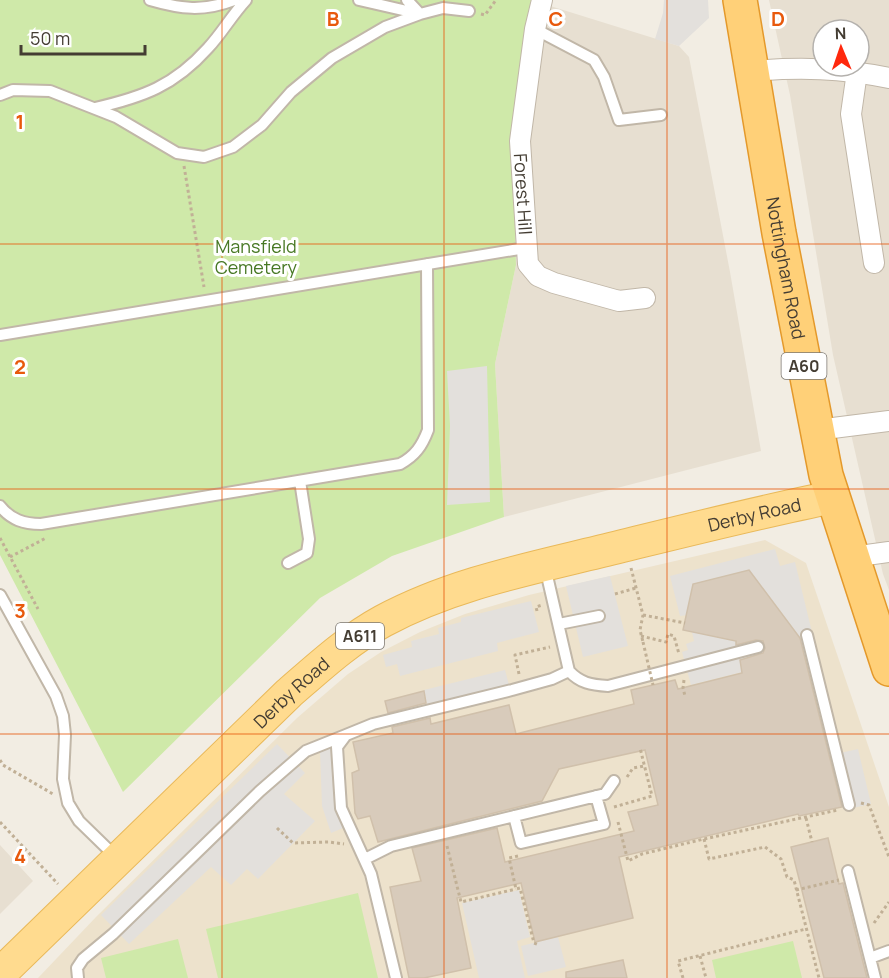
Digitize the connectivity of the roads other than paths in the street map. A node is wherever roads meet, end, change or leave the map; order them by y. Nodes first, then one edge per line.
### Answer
1 (150, 0) edge
2 (234, 0) edge
3 (246, 0) edge
4 (359, 0) edge
5 (407, 0) edge
6 (542, 0) edge
7 (740, 0) edge
8 (469, 11) dead end
9 (420, 14) junction
10 (535, 29) junction
11 (811, 69) edge
12 (752, 71) junction
13 (871, 75) edge
14 (856, 78) edge
15 (889, 78) edge
16 (0, 95) edge
17 (94, 108) junction
18 (662, 115) dead end
19 (525, 248) junction
20 (874, 263) dead end
21 (427, 264) junction
22 (645, 298) dead end
23 (0, 335) edge
24 (889, 421) edge
25 (817, 430) junction
26 (300, 481) junction
27 (830, 486) junction
28 (0, 506) edge
29 (889, 552) edge
30 (852, 557) junction
31 (288, 563) dead end
32 (545, 565) junction
33 (0, 596) edge
34 (599, 615) dead end
35 (559, 624) junction
36 (807, 635) dead end
37 (758, 647) dead end
38 (889, 669) edge
39 (569, 671) junction
40 (346, 735) junction
41 (614, 781) dead end
42 (596, 796) junction
43 (849, 805) road end
44 (514, 816) junction
45 (112, 854) junction
46 (365, 859) junction
47 (848, 874) road end
48 (0, 949) edge
49 (889, 951) edge
50 (870, 958) junction
51 (0, 974) edge
52 (78, 978) edge
53 (396, 978) edge
54 (875, 978) edge

1 - 2 lane
3 - 17 lane
4 - 9 lane
5 - 9 lane
6 - 10 street, Forest Hill
7 - 12 highway, Nottingham Road / A60
8 - 9 lane
9 - 17 lane
10 - 18 lane
10 - 19 street, Forest Hill
11 - 12 street
12 - 25 highway, Nottingham Road / A60
13 - 15 street
14 - 20 street
16 - 17 lane
19 - 21 lane
19 - 22 street, Forest Hill
21 - 23 lane
21 - 26 lane
24 - 25 street
25 - 27 highway, Nottingham Road / A60
26 - 28 lane
26 - 31 lane
27 - 30 highway, Nottingham Road / A60
27 - 32 main road, Derby Road / A611
27 - 45 main road, Derby Road / A611
29 - 30 street
30 - 38 highway, Nottingham Road / A60
32 - 35 lane
32 - 45 main road, Derby Road / A611
33 - 45 lane
34 - 35 lane
35 - 39 lane
36 - 43 lane
37 - 39 lane
39 - 40 lane
40 - 46 lane
40 - 52 lane
41 - 42 lane
42 - 44 lane
42 - 44 lane
44 - 46 lane
45 - 48 main road, Derby Road / A611
45 - 51 main road, Derby Road / A611
46 - 53 lane
47 - 50 lane
49 - 50 lane
50 - 54 lane

